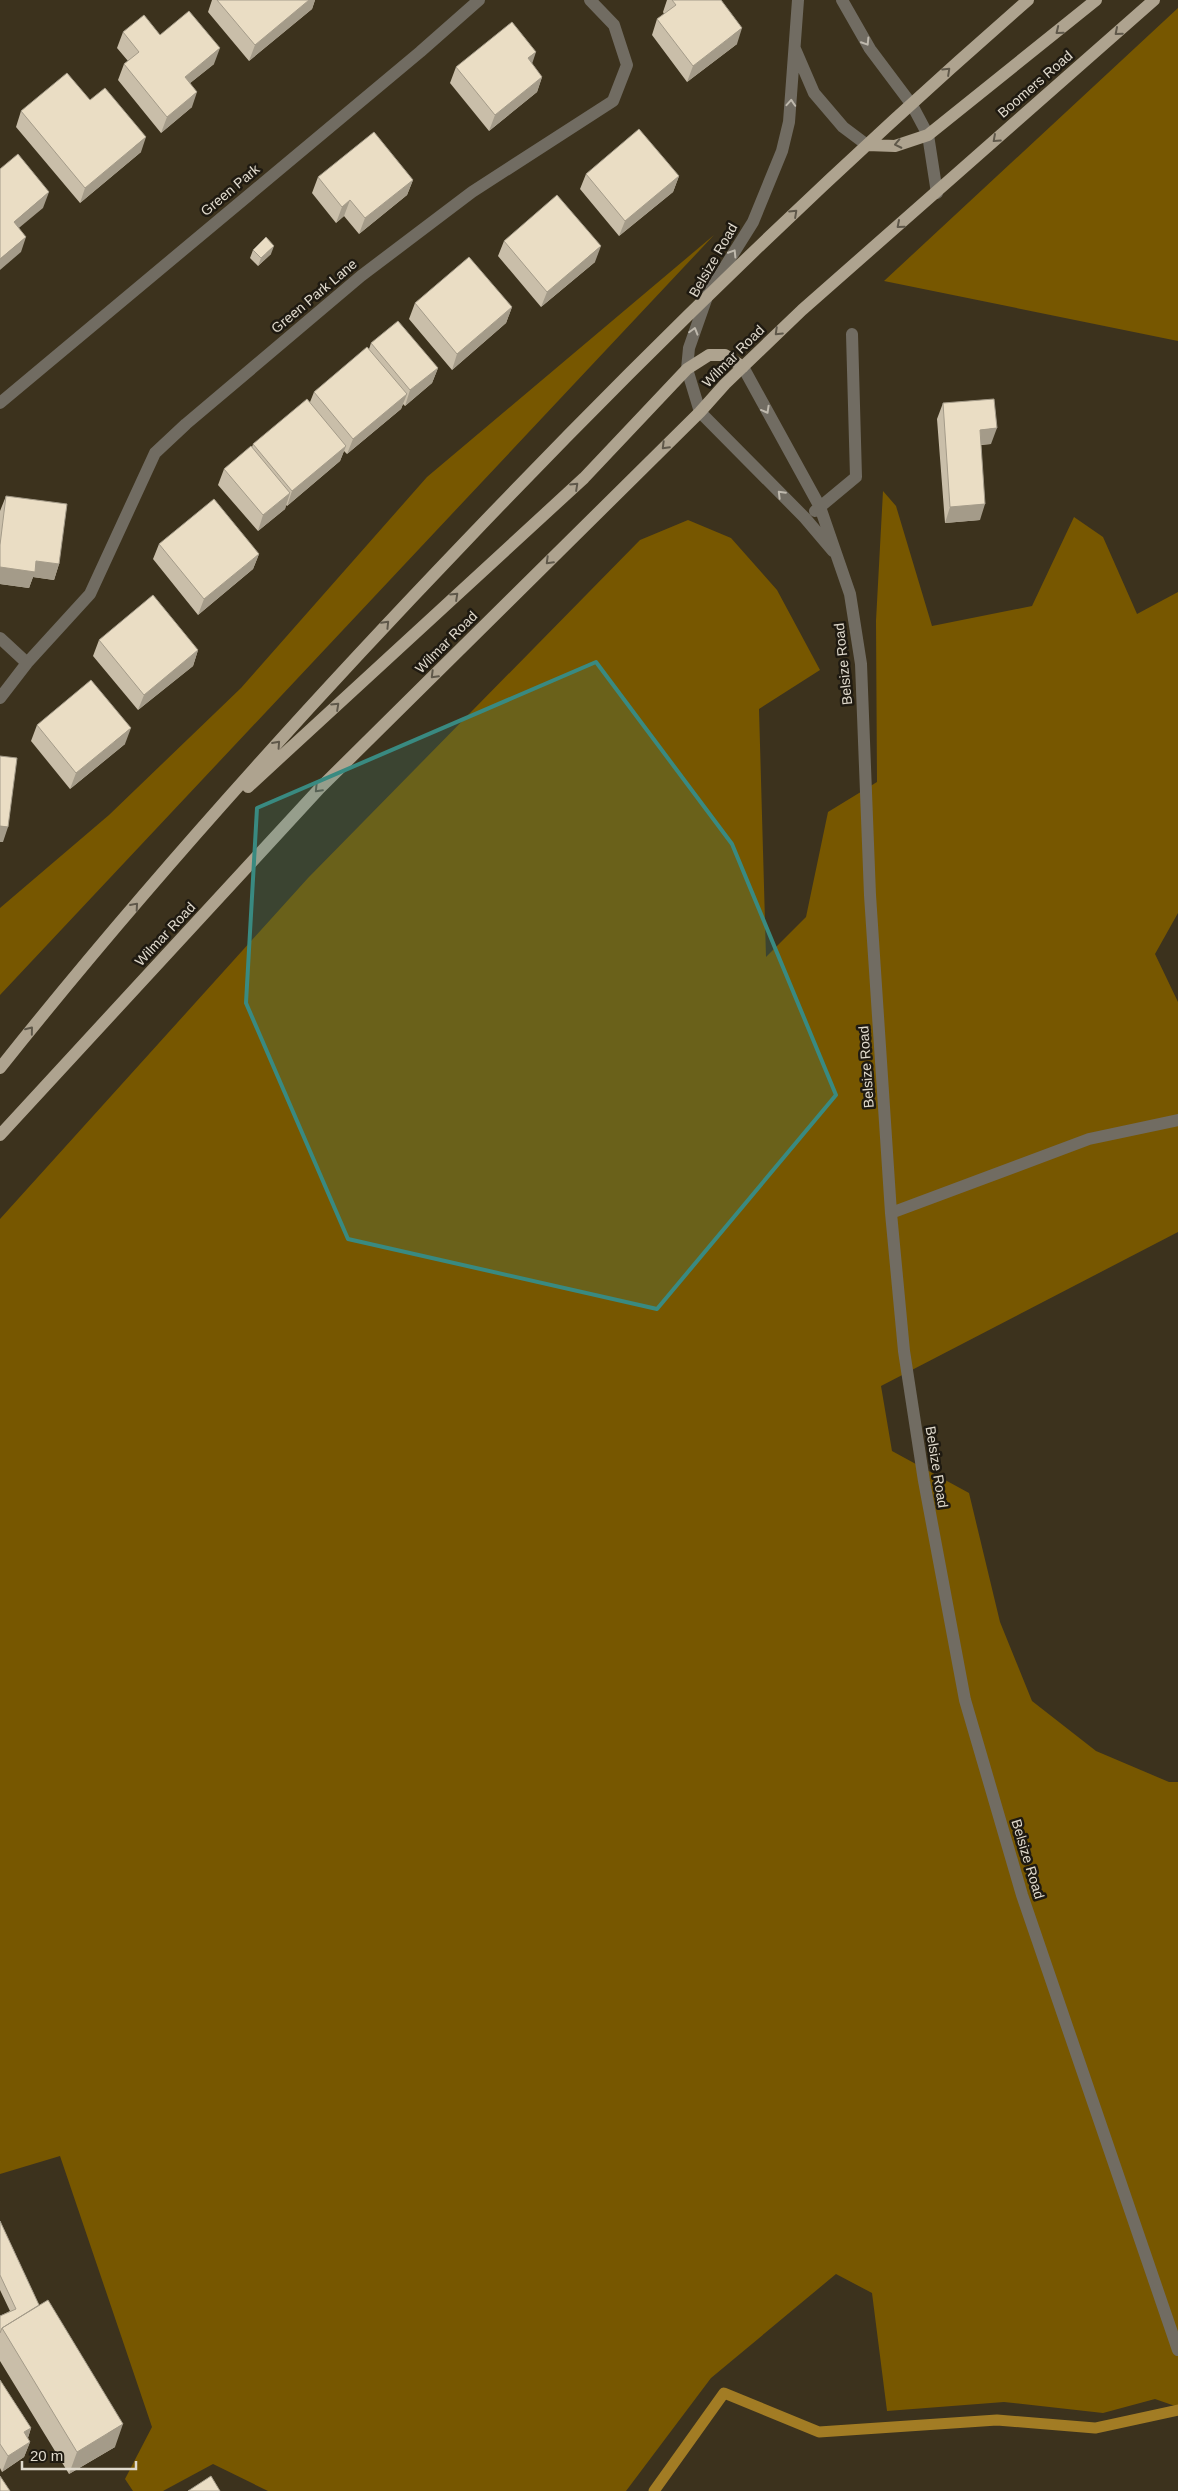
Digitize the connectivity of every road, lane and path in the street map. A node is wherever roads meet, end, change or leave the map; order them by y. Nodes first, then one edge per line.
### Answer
1 (479, 0) edge
2 (590, 0) edge
3 (798, 0) edge
4 (842, 0) edge
5 (1028, 0) edge
6 (1096, 0) edge
7 (1154, 0) edge
8 (794, 46) junction
9 (912, 105) junction
10 (928, 135) junction
11 (867, 145) junction
12 (937, 192) junction
13 (708, 294) junction
14 (852, 334) dead end
15 (743, 367) junction
16 (686, 369) junction
17 (0, 403) edge
18 (700, 412) junction
19 (820, 507) junction
20 (805, 518) junction
21 (838, 556) junction
22 (0, 638) edge
23 (27, 664) junction
24 (0, 698) edge
25 (197, 834) junction
26 (0, 1068) edge
27 (1178, 1120) edge
28 (0, 1135) edge
29 (891, 1213) junction
30 (1176, 2345) edge

1 - 17 street, Green Park
2 - 23 street, Green Park Lane
3 - 8 street, Belsize Road
4 -> 9 street
9 -> 5 main road
6 -> 10 main road
7 -> 12 main road, Boomers Road
8 - 11 street, Belsize Road
13 -> 8 street, Belsize Road
9 - 10 street
9 - 11 main road
10 -> 11 main road
10 - 12 street
13 -> 11 main road
12 -> 15 main road, Wilmar Road
16 -> 13 street, Belsize Road
25 -> 13 main road
14 - 19 street
15 - 16 main road
15 - 18 main road, Wilmar Road
15 -> 19 street, Belsize Road
16 - 18 street, Belsize Road
25 -> 16 main road
20 -> 18 street, Belsize Road
18 -> 28 main road, Wilmar Road
19 - 20 street
19 - 21 street, Belsize Road
20 - 21 street, Belsize Road
21 - 29 street, Belsize Road
22 - 23 street
23 - 24 street, Green Park Lane
26 -> 25 main road
27 - 29 street
29 - 30 street, Belsize Road

